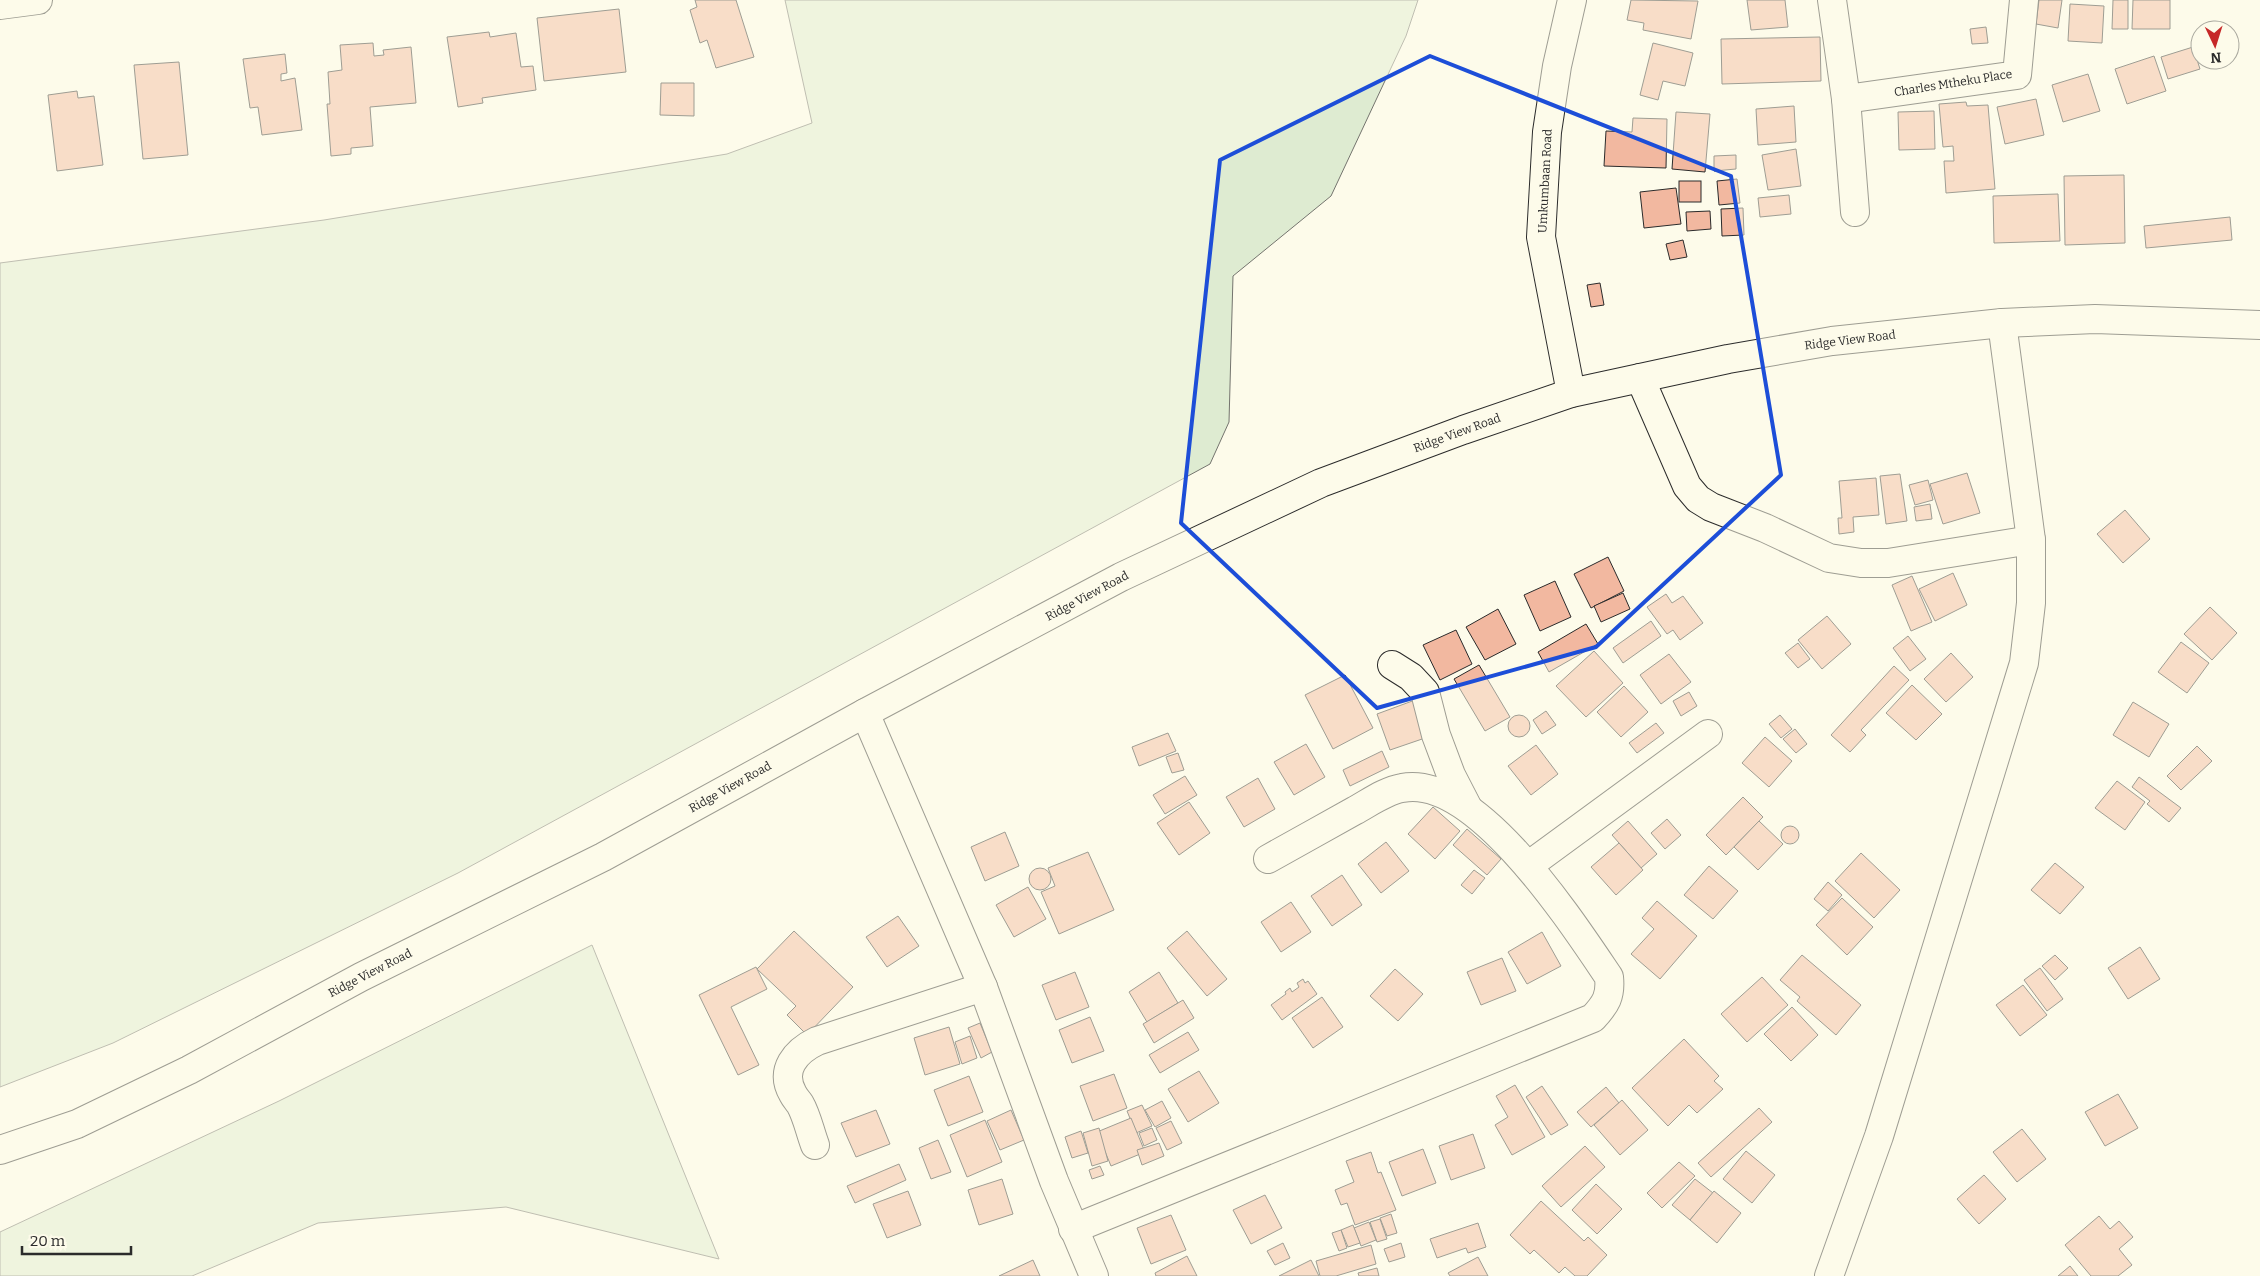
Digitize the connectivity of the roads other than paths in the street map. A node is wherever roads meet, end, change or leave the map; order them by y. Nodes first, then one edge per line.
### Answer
1 (38, 0) edge
2 (1572, 0) edge
3 (1832, 0) edge
4 (2024, 0) edge
5 (0, 5) edge
6 (1846, 99) junction
7 (1855, 212) dead end
8 (2002, 323) junction
9 (2260, 325) edge
10 (1640, 378) junction
11 (1571, 393) junction
12 (2031, 540) junction
13 (1392, 665) dead end
14 (865, 713) junction
15 (1708, 734) dead end
16 (1468, 808) junction
17 (1268, 859) dead end
18 (1528, 866) junction
19 (983, 987) junction
20 (815, 1145) dead end
21 (0, 1150) edge
22 (1073, 1229) junction
23 (1094, 1276) edge
24 (1829, 1276) edge

1 - 5 street
2 - 11 street, Umkumbaan Road
3 - 6 street
4 - 6 street, Charles Mtheku Place
6 - 7 street
8 - 9 street, Ridge View Road
8 - 10 street, Ridge View Road
8 - 12 street
10 - 11 street, Ridge View Road
10 - 12 street
11 - 14 street, Ridge View Road
12 - 24 street
13 - 16 street
14 - 19 street
14 - 21 street, Ridge View Road
15 - 18 street
16 - 17 street
16 - 18 street
18 - 22 street
19 - 20 street
19 - 22 street
22 - 23 street

